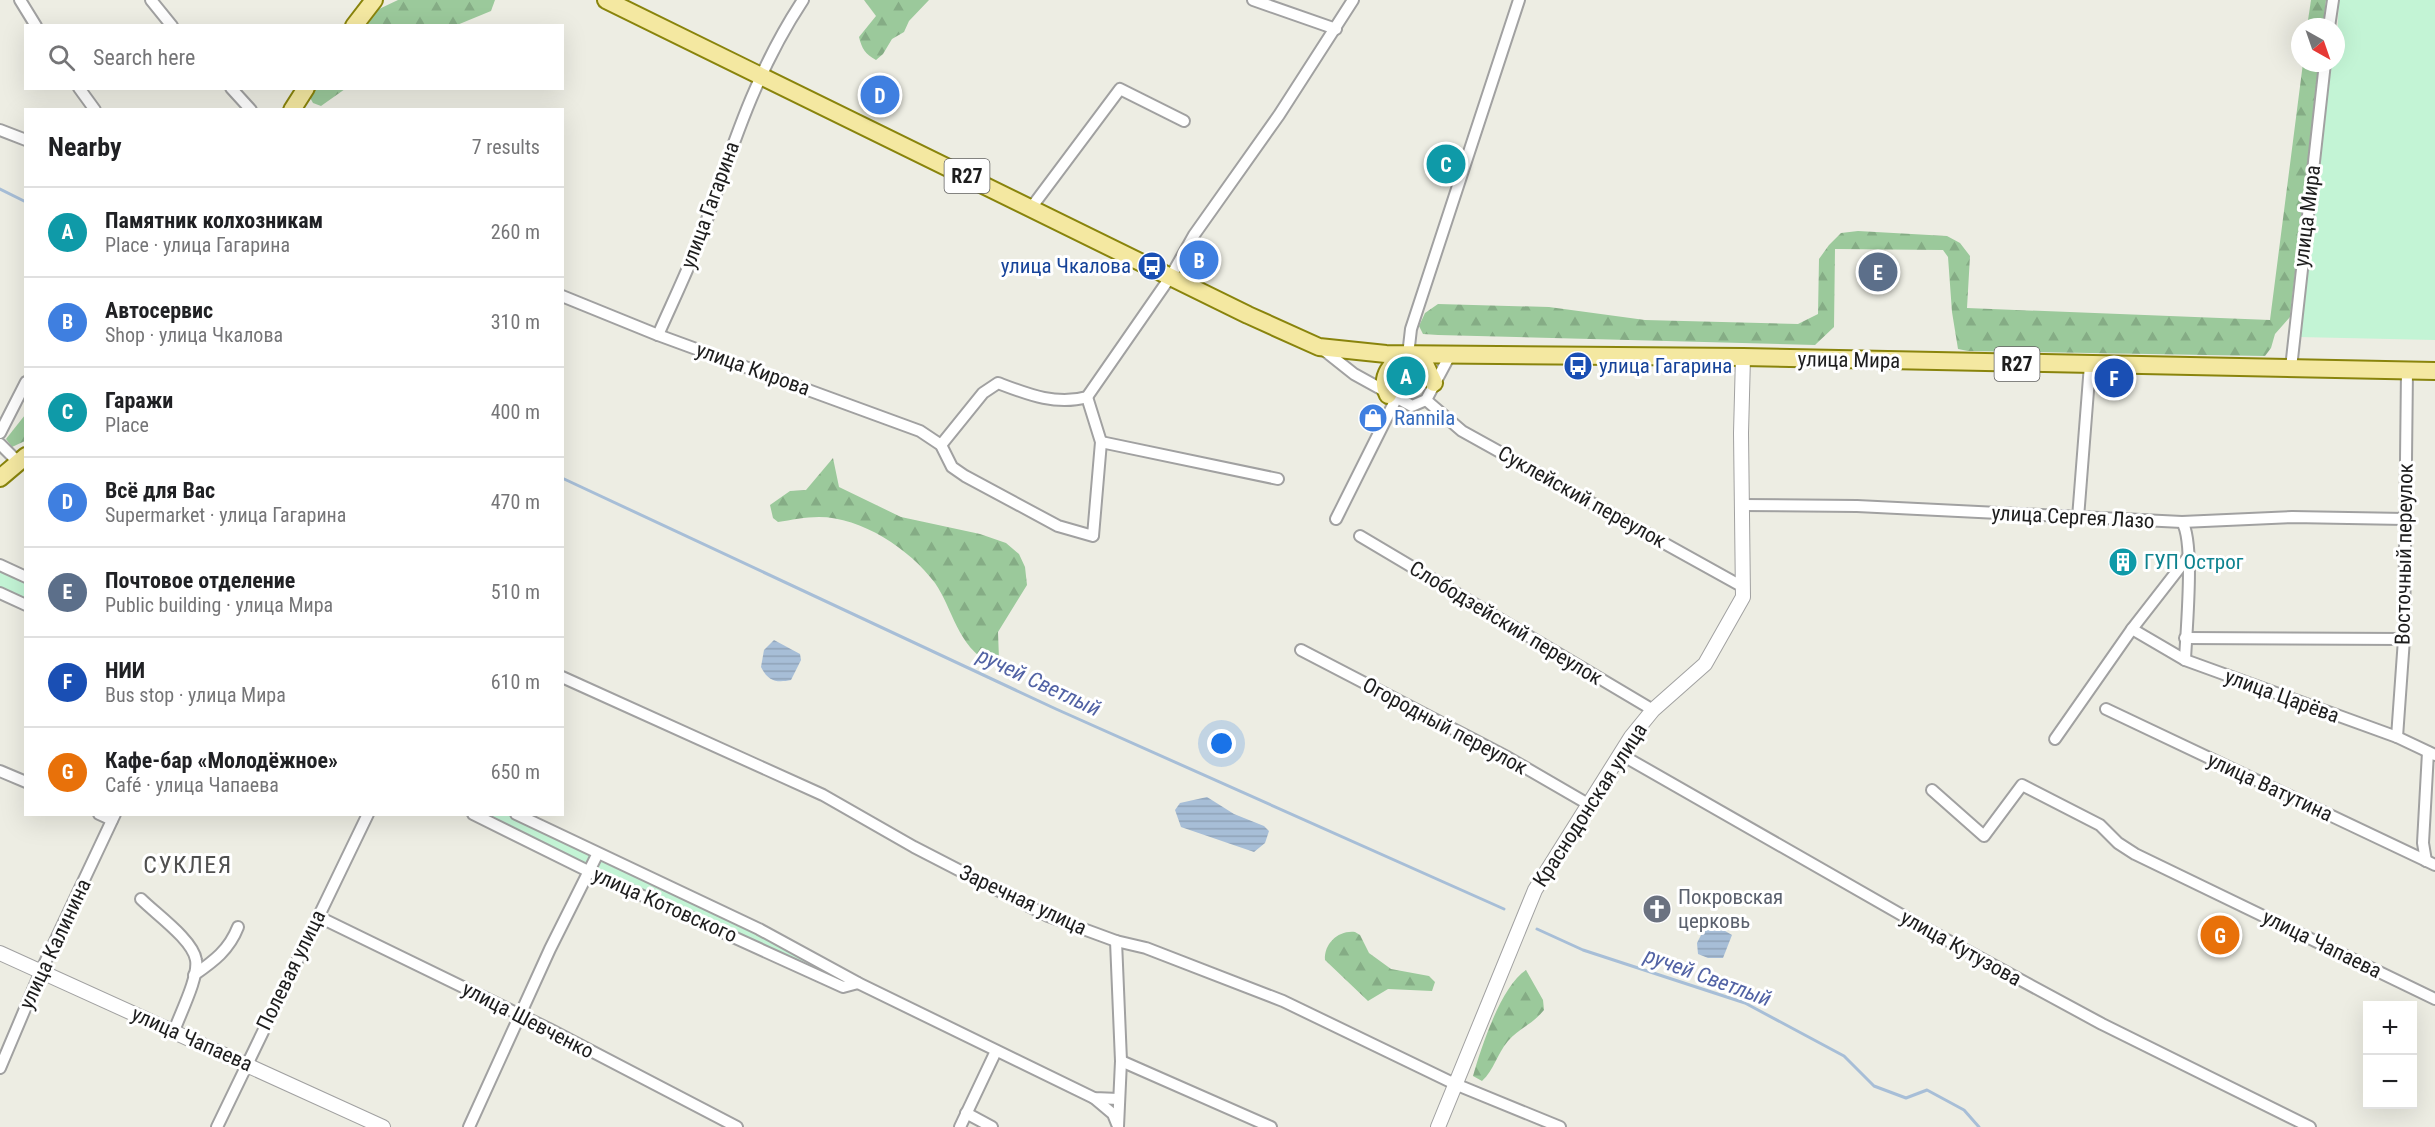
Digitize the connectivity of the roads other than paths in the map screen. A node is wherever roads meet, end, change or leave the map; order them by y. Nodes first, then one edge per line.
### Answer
1 (21, 0) edge
2 (151, 0) edge
3 (374, 0) edge
4 (606, 0) edge
5 (803, 0) edge
6 (1252, 0) edge
7 (1353, 0) edge
8 (1519, 0) edge
9 (2332, 0) edge
10 (2330, 18) edge
11 (35, 24) edge
12 (170, 24) edge
13 (356, 24) edge
14 (1336, 29) junction
15 (2324, 72) edge
16 (762, 75) junction
17 (81, 90) edge
18 (233, 90) edge
19 (305, 90) edge
20 (94, 108) edge
21 (249, 108) edge
22 (293, 108) edge
23 (1184, 121) dead end
24 (0, 130) edge
25 (24, 139) edge
26 (1031, 208) junction
27 (1171, 276) junction
28 (564, 297) edge
29 (658, 334) junction
30 (1318, 346) junction
31 (1408, 355) junction
32 (1450, 355) junction
33 (1743, 357) junction
34 (2090, 365) junction
35 (2290, 368) junction
36 (2407, 370) junction
37 (2435, 371) edge
38 (1434, 383) junction
39 (24, 386) edge
40 (1087, 397) junction
41 (1392, 397) junction
42 (1426, 400) junction
43 (0, 432) edge
44 (1101, 442) junction
45 (0, 444) edge
46 (941, 445) junction
47 (22, 459) edge
48 (0, 478) edge
49 (1278, 479) dead end
50 (1742, 505) junction
51 (2078, 518) junction
52 (1336, 519) dead end
53 (2405, 519) junction
54 (2182, 522) junction
55 (1360, 536) dead end
56 (2188, 557) junction
57 (0, 565) edge
58 (24, 576) edge
59 (1743, 587) junction
60 (0, 593) edge
61 (24, 603) edge
62 (2132, 629) junction
63 (2185, 638) junction
64 (2404, 639) junction
65 (1301, 650) dead end
66 (2185, 660) junction
67 (564, 678) edge
68 (2106, 709) dead end
69 (1653, 710) junction
70 (2397, 737) junction
71 (2055, 739) dead end
72 (1620, 754) junction
73 (2432, 754) edge
74 (0, 771) edge
75 (24, 781) edge
76 (1932, 790) dead end
77 (1588, 804) junction
78 (367, 816) edge
79 (477, 816) edge
80 (520, 816) edge
81 (114, 817) edge
82 (597, 855) junction
83 (2431, 863) edge
84 (588, 871) junction
85 (141, 899) dead end
86 (317, 916) junction
87 (238, 927) dead end
88 (1116, 941) junction
89 (0, 952) edge
90 (41, 971) junction
91 (194, 975) junction
92 (858, 983) junction
93 (2435, 999) edge
94 (521, 1015) junction
95 (174, 1031) junction
96 (996, 1051) junction
97 (1121, 1061) junction
98 (247, 1064) junction
99 (0, 1068) edge
100 (1455, 1084) junction
101 (1094, 1098) junction
102 (1119, 1099) junction
103 (966, 1113) junction
104 (217, 1127) edge
105 (383, 1127) edge
106 (470, 1127) edge
107 (737, 1127) edge
108 (960, 1127) edge
109 (992, 1127) edge
110 (1118, 1127) edge
111 (1271, 1127) edge
112 (1438, 1127) edge
113 (1560, 1127) edge
114 (2310, 1127) edge

1 - 11 street
2 - 12 street
3 - 13 main road
4 - 16 main road, R27
5 - 16 street
6 - 14 street
7 - 14 street
8 - 31 street
9 - 10 street
14 - 27 street
15 - 35 street, улица Мира
16 - 26 main road, R27
16 - 29 street, улица Гагарина
17 - 20 street
18 - 21 street
19 - 22 main road
23 - 26 street
24 - 25 street
26 - 27 main road, R27
27 - 30 main road, R27
27 - 40 street
28 - 29 street, улица Кирова
29 - 46 street, улица Кирова
30 - 31 main road, R27
30 - 41 street
31 - 32 main road, улица Мира / R27
31 - 38 main road
31 - 41 main road
32 - 33 main road, улица Мира / R27
32 - 38 street
33 - 34 main road, улица Мира / R27
33 - 50 street, Краснодонская улица
34 - 35 main road, улица Мира / R27
34 - 51 street
35 - 36 main road, улица Мира / R27
36 - 37 main road, улица Мира / R27
36 - 53 street, Восточный переулок
38 - 42 street
39 - 43 street
40 - 44 street
40 - 46 street
41 - 42 street
41 - 52 street
42 - 59 street, Суклейский переулок
44 - 46 street, улица Кирова
44 - 49 street
45 - 47 street
47 - 48 main road
50 - 51 street, улица Сергея Лазо
50 - 59 street, Краснодонская улица
51 - 54 street, улица Сергея Лазо
53 - 54 street, улица Сергея Лазо
53 - 64 street, Восточный переулок
54 - 56 street
55 - 69 street, Слободзейский переулок
56 - 62 street
56 - 63 street
57 - 58 street
59 - 69 street, Краснодонская улица
60 - 61 street
62 - 66 street, улица Царёва
62 - 71 street
63 - 64 street
63 - 66 street
64 - 70 street, Восточный переулок
65 - 77 street, Огородный переулок
66 - 70 street, улица Царёва
67 - 88 street, Заречная улица
68 - 83 street, улица Ватутина
69 - 72 street, Краснодонская улица
70 - 73 street, улица Царёва
72 - 77 street, Краснодонская улица
72 - 114 street, улица Кутузова
73 - 83 street
74 - 75 street
76 - 93 street, улица Чапаева
77 - 100 street, Краснодонская улица
78 - 86 street, Полевая улица
79 - 84 street, улица Котовского
80 - 82 street, улица Котовского
81 - 90 street, улица Калинина
82 - 84 street
82 - 92 street, улица Котовского
84 - 92 street, улица Котовского
84 - 94 street
85 - 91 street
86 - 94 street, улица Шевченко
86 - 98 street, Полевая улица
87 - 91 street
88 - 97 street
88 - 100 street, Заречная улица
89 - 90 street, улица Чапаева
90 - 95 street, улица Чапаева
90 - 99 street, улица Калинина
91 - 95 street
92 - 96 street, улица Котовского
94 - 106 street
94 - 107 street, улица Шевченко
95 - 98 street, улица Чапаева
96 - 101 street, улица Котовского
96 - 103 street
97 - 102 street
97 - 111 street
98 - 104 street, Полевая улица
98 - 105 street, улица Чапаева
100 - 112 street, Краснодонская улица
100 - 113 street, Заречная улица
101 - 102 street, улица Котовского
101 - 110 street
102 - 110 street
103 - 108 street
103 - 109 street

